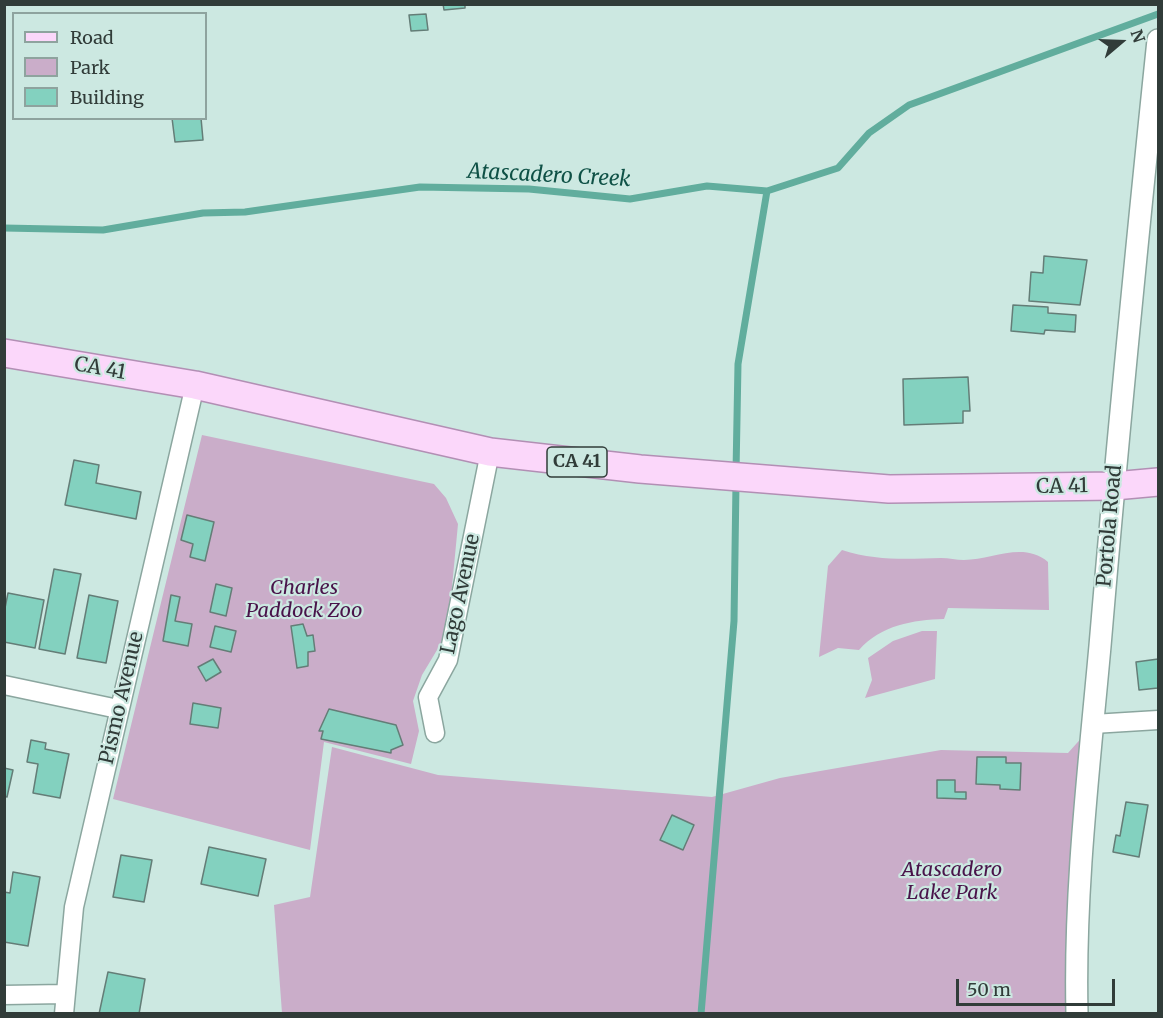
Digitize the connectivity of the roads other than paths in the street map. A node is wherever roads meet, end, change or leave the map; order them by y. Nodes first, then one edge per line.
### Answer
1 (1158, 40) edge
2 (4, 353) edge
3 (195, 385) junction
4 (490, 452) junction
5 (1158, 482) edge
6 (1114, 486) junction
7 (4, 685) edge
8 (118, 709) junction
9 (1158, 720) edge
10 (1093, 724) junction
11 (435, 733) dead end
12 (64, 994) junction
13 (4, 995) edge
14 (64, 1014) edge
15 (1077, 1014) edge

1 - 6 street, Portola Road
2 - 3 main road, CA 41 / CA 41
3 - 4 main road, CA 41 / CA 41
3 - 8 street, Pismo Avenue
4 - 6 main road, CA 41 / CA 41
4 - 11 street, Lago Avenue
5 - 6 main road, CA 41 / CA 41
6 - 10 street, Portola Road
7 - 8 street
8 - 12 street, Pismo Avenue
9 - 10 street
10 - 15 street, Portola Road
12 - 13 street
12 - 14 street, Pismo Avenue

